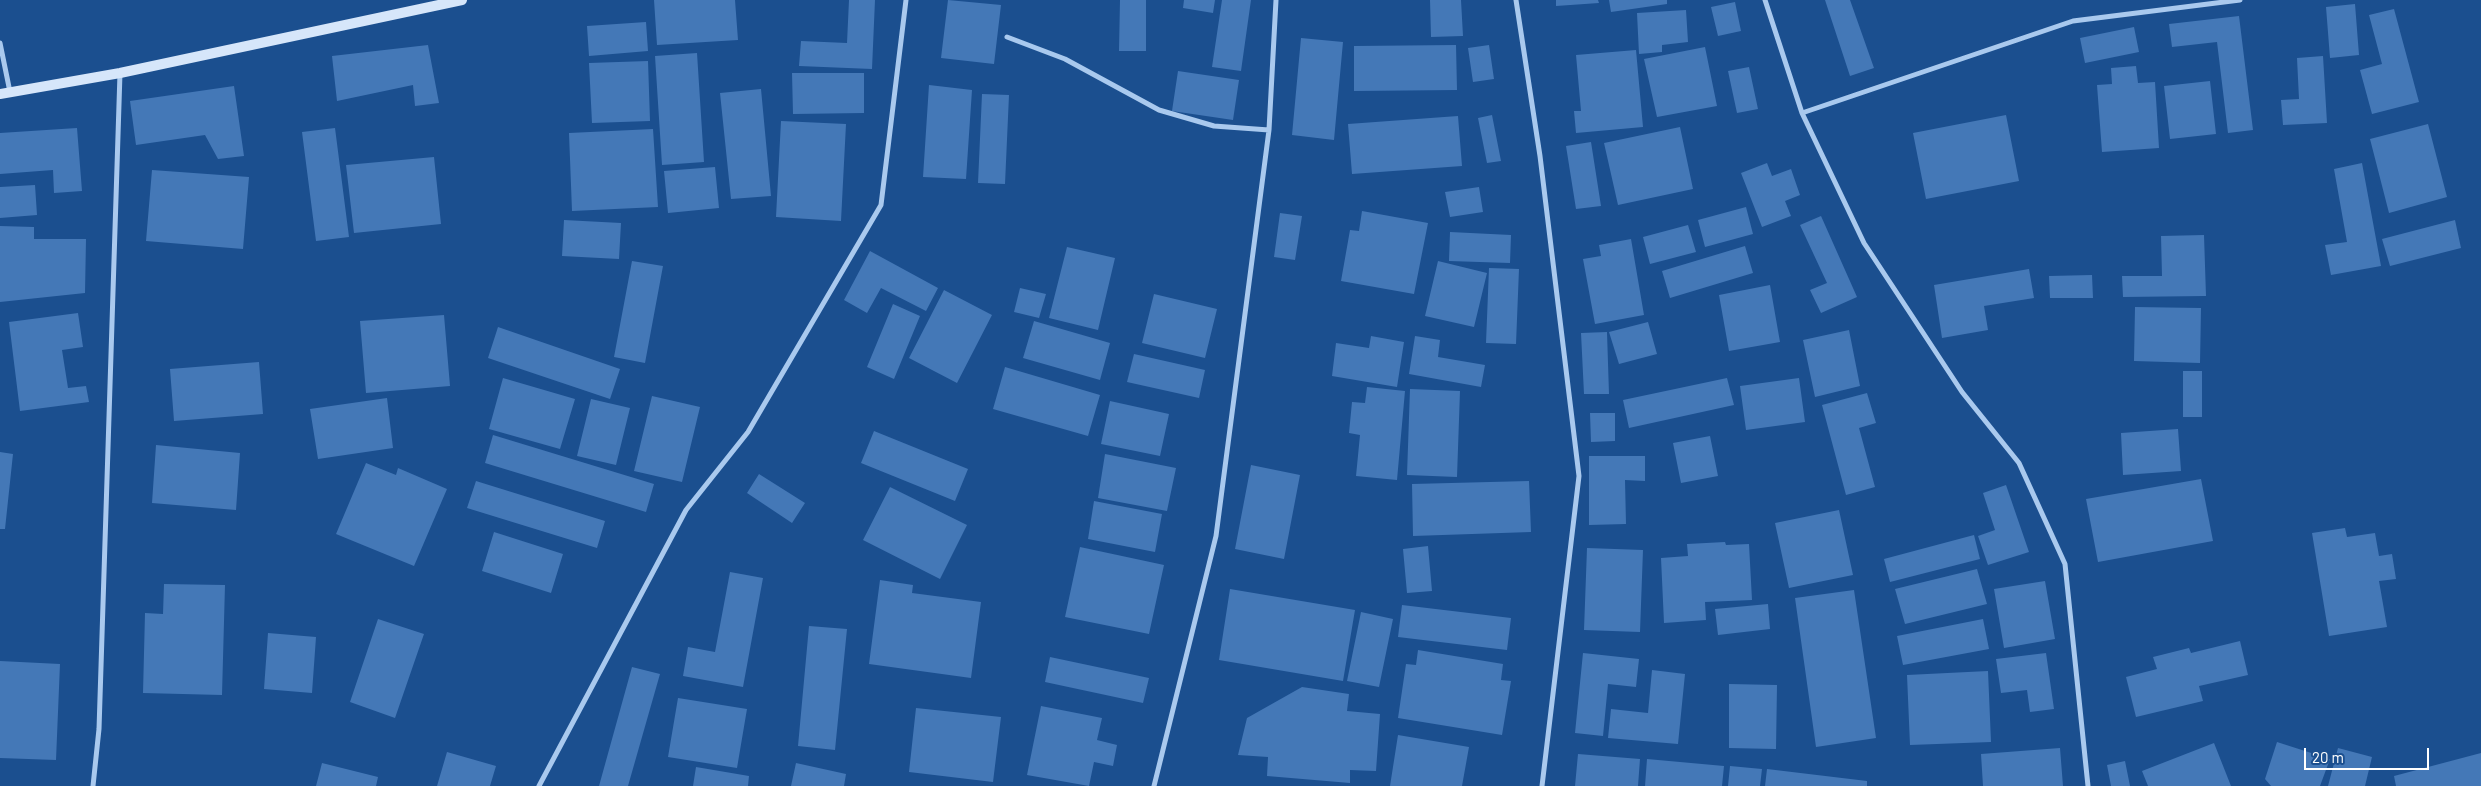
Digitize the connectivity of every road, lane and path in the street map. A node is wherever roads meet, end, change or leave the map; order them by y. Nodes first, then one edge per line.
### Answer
1 (462, 0) edge
2 (906, 0) edge
3 (1276, 0) edge
4 (1516, 0) edge
5 (1765, 0) edge
6 (2240, 0) edge
7 (438, 3) edge
8 (1007, 37) dead end
9 (0, 43) edge
10 (120, 73) junction
11 (5, 93) edge
12 (1802, 113) junction
13 (1269, 130) junction
14 (93, 786) edge
15 (539, 786) edge
16 (1154, 786) edge
17 (1542, 786) edge
18 (2088, 786) edge

1 - 7 street
2 - 15 street
3 - 13 street
4 - 17 street
5 - 12 street
6 - 12 street
7 - 10 street
8 - 13 street
9 - 11 street
10 - 11 street
10 - 14 street
12 - 18 street
13 - 16 street

